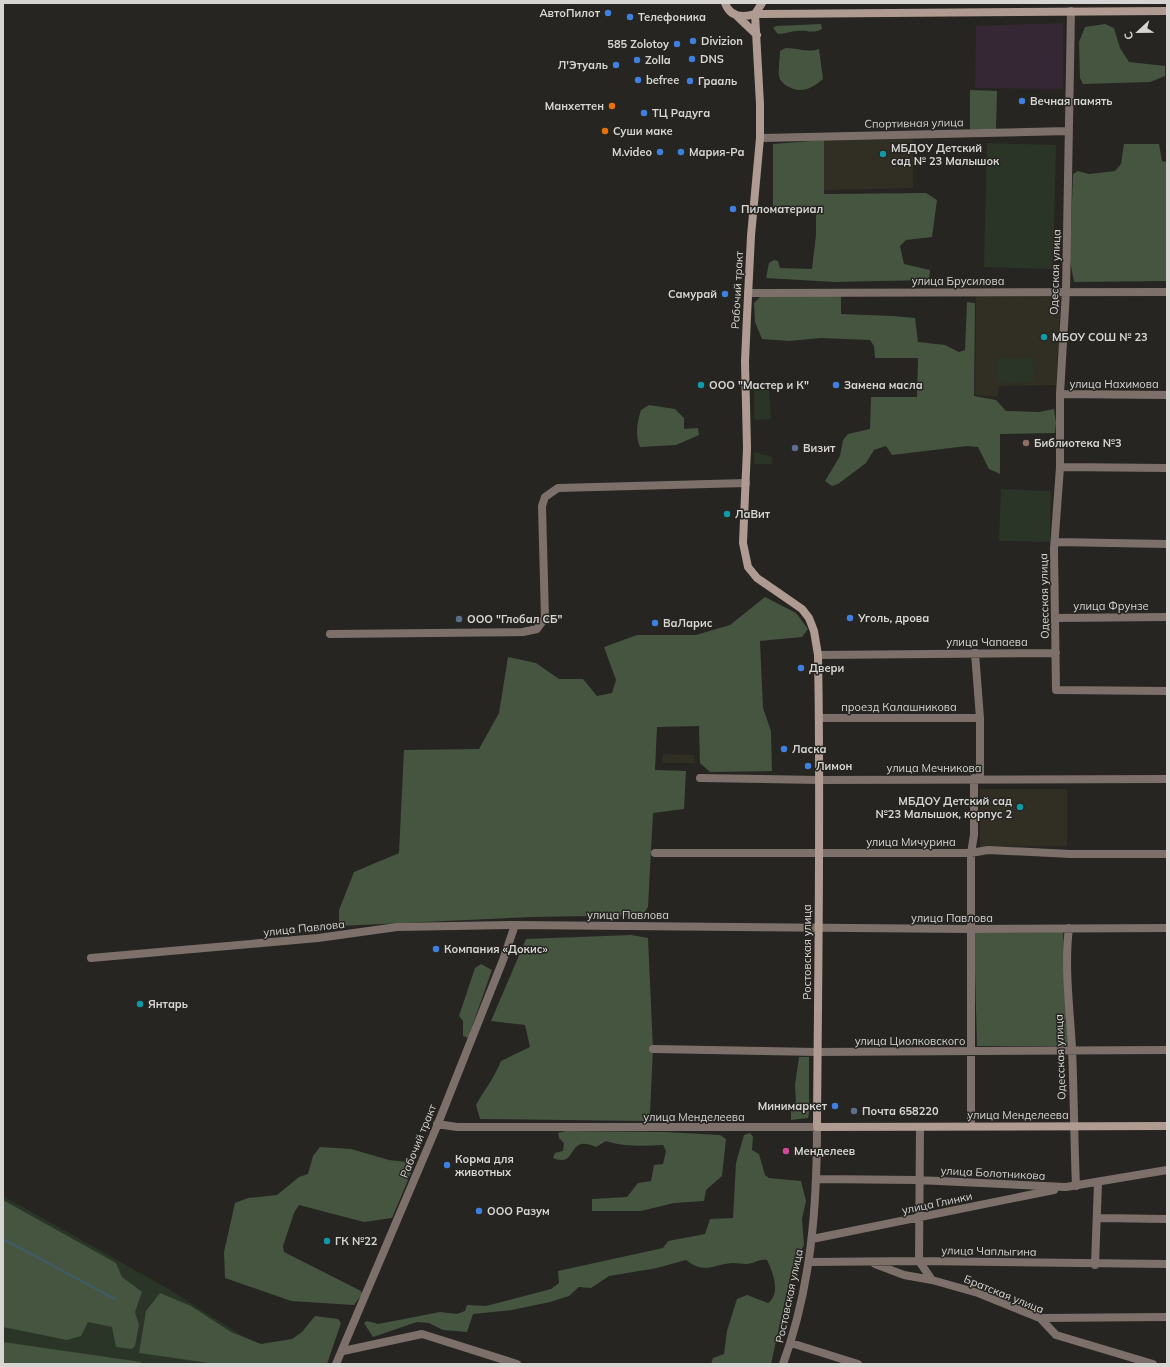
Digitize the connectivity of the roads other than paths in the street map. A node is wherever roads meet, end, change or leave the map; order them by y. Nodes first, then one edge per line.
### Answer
1 (725, 3) edge
2 (763, 3) edge
3 (1071, 11) junction
4 (1167, 11) edge
5 (773, 13) junction
6 (755, 14) junction
7 (737, 16) junction
8 (757, 35) junction
9 (1069, 132) junction
10 (760, 138) junction
11 (1066, 291) junction
12 (1167, 292) edge
13 (748, 293) junction
14 (1060, 394) junction
15 (1167, 395) edge
16 (1060, 467) junction
17 (1167, 468) edge
18 (746, 483) junction
19 (1056, 542) junction
20 (1167, 544) edge
21 (748, 567) joint
22 (1167, 617) edge
23 (1055, 618) junction
24 (330, 634) dead end
25 (975, 653) junction
26 (1056, 654) junction
27 (818, 655) junction
28 (1167, 691) edge
29 (819, 718) junction
30 (980, 718) junction
31 (700, 778) dead end
32 (977, 779) junction
33 (1167, 779) edge
34 (819, 780) junction
35 (656, 853) dead end
36 (971, 853) junction
37 (820, 854) junction
38 (1167, 854) edge
39 (515, 925) junction
40 (817, 928) junction
41 (1069, 928) junction
42 (1167, 928) edge
43 (971, 929) junction
44 (91, 958) dead end
45 (653, 1050) dead end
46 (1072, 1050) junction
47 (1167, 1050) edge
48 (817, 1052) junction
49 (970, 1052) junction
50 (437, 1124) junction
51 (971, 1126) junction
52 (1074, 1126) junction
53 (1167, 1126) edge
54 (817, 1127) junction
55 (920, 1127) junction
56 (1167, 1170) edge
57 (817, 1179) junction
58 (918, 1180) junction
59 (1098, 1183) junction
60 (1076, 1186) junction
61 (1066, 1187) junction
62 (918, 1218) junction
63 (1098, 1218) junction
64 (1167, 1219) edge
65 (812, 1239) junction
66 (919, 1261) junction
67 (810, 1262) junction
68 (870, 1262) junction
69 (1095, 1264) junction
70 (1167, 1264) edge
71 (932, 1280) junction
72 (1167, 1317) edge
73 (1040, 1318) junction
74 (791, 1343) junction
75 (343, 1351) junction
76 (336, 1364) edge
77 (517, 1364) edge
78 (784, 1364) edge
79 (858, 1364) edge
80 (1154, 1364) edge

1 - 7 street
2 - 5 street
2 - 6 street
3 - 4 street
3 - 5 street
3 - 9 street, Одесская улица
5 - 6 street
6 - 7 street
6 - 8 street, Рабочий тракт
7 - 8 street
8 - 10 street, Рабочий тракт
9 - 10 street, Спортивная улица
9 - 11 street, Одесская улица
10 - 13 street, Рабочий тракт
11 - 12 street, улица Брусилова
11 - 13 street, улица Брусилова
11 - 14 street, Одесская улица
13 - 18 street, Рабочий тракт
14 - 15 street, улица Нахимова
14 - 16 street, Одесская улица
16 - 17 street
16 - 19 street, Одесская улица
18 - 21 street, Рабочий тракт
18 - 24 street
19 - 20 street
19 - 23 street, Одесская улица
21 - 27 street, Ростовская улица
22 - 23 street, улица Фрунзе
23 - 26 street, Одесская улица
25 - 26 street, улица Чапаева
25 - 27 street, улица Чапаева
25 - 30 street
26 - 28 street
27 - 29 street, Ростовская улица
29 - 30 street, проезд Калашникова
29 - 34 street, Ростовская улица
30 - 32 street
31 - 34 street, улица Мечникова
32 - 33 street, улица Мечникова
32 - 34 street, улица Мечникова
32 - 36 street
34 - 37 street, Ростовская улица
35 - 37 street, улица Мичурина
36 - 37 street, улица Мичурина
36 - 38 street, улица Мичурина
36 - 43 street
37 - 40 street, Ростовская улица
39 - 40 street, улица Павлова
39 - 44 street, улица Павлова
39 - 50 street, Рабочий тракт
40 - 43 street, улица Павлова
40 - 48 street, Ростовская улица
41 - 42 street, улица Павлова
41 - 43 street, улица Павлова
41 - 46 street, Одесская улица
43 - 49 street
45 - 48 street, улица Циолковского
46 - 47 street, улица Циолковского
46 - 49 street, улица Циолковского
46 - 52 street, Одесская улица
48 - 49 street, улица Циолковского
48 - 54 street, Ростовская улица
49 - 51 street
50 - 54 street, улица Менделеева
50 - 75 street, Рабочий тракт
51 - 52 street, улица Менделеева
51 - 55 street, улица Менделеева
52 - 53 street, улица Менделеева
52 - 60 street, Одесская улица
54 - 55 street, улица Менделеева
54 - 57 street, Ростовская улица
55 - 58 street
56 - 59 street, улица Болотникова
57 - 58 street, улица Болотникова
57 - 65 street, Ростовская улица
58 - 61 street, улица Болотникова
58 - 62 street
59 - 60 street, улица Болотникова
59 - 63 street
60 - 61 street, улица Болотникова
61 - 62 street, улица Глинки
62 - 65 street, улица Глинки
62 - 66 street
63 - 64 street
63 - 69 street
65 - 67 street, Ростовская улица
66 - 68 street, улица Чаплыгина
66 - 69 street, улица Чаплыгина
66 - 71 street
67 - 68 street, улица Чаплыгина
67 - 74 street, Ростовская улица
68 - 71 street, Братская улица
69 - 70 street, улица Чаплыгина
71 - 73 street, Братская улица
72 - 73 street
73 - 80 street, Братская улица
74 - 78 street, Ростовская улица
74 - 79 street
75 - 76 street, Рабочий тракт
75 - 77 street

